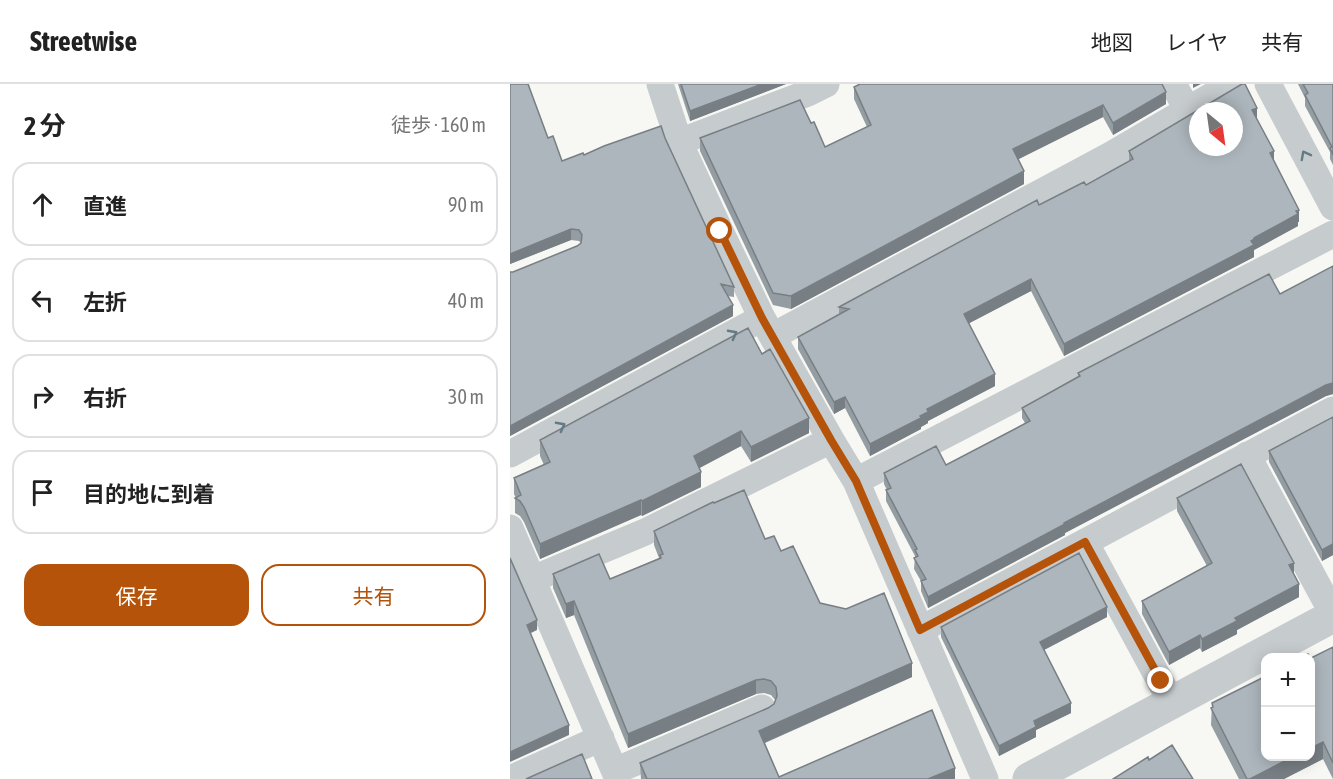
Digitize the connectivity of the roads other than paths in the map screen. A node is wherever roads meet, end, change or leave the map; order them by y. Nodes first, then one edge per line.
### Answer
1 (660, 84) edge
2 (826, 84) edge
3 (1173, 84) edge
4 (1232, 84) edge
5 (1268, 84) edge
6 (1187, 110) junction
7 (679, 142) junction
8 (1333, 207) edge
9 (1333, 234) edge
10 (768, 327) junction
11 (1333, 410) edge
12 (831, 440) junction
13 (510, 454) edge
14 (1247, 455) junction
15 (856, 481) junction
16 (510, 528) edge
17 (1085, 542) junction
18 (533, 579) junction
19 (1333, 615) edge
20 (920, 630) junction
21 (1172, 703) junction
22 (762, 708) edge
23 (601, 738) junction
24 (617, 775) edge
25 (510, 779) edge
26 (984, 779) edge
27 (1029, 779) edge

1 - 7 street
2 - 7 street
3 - 6 street
4 - 6 street
8 -> 5 street
6 - 10 street
7 - 10 street
9 - 15 street
10 - 12 street
13 -> 10 street
11 - 14 street
12 - 15 street
12 - 18 street
14 - 17 street
14 - 19 street
15 - 20 street
16 - 18 street
17 - 20 street
17 - 21 street
18 - 23 street
19 - 21 street
20 - 26 street
21 - 27 street
22 - 24 street
23 - 24 street
23 - 25 street

